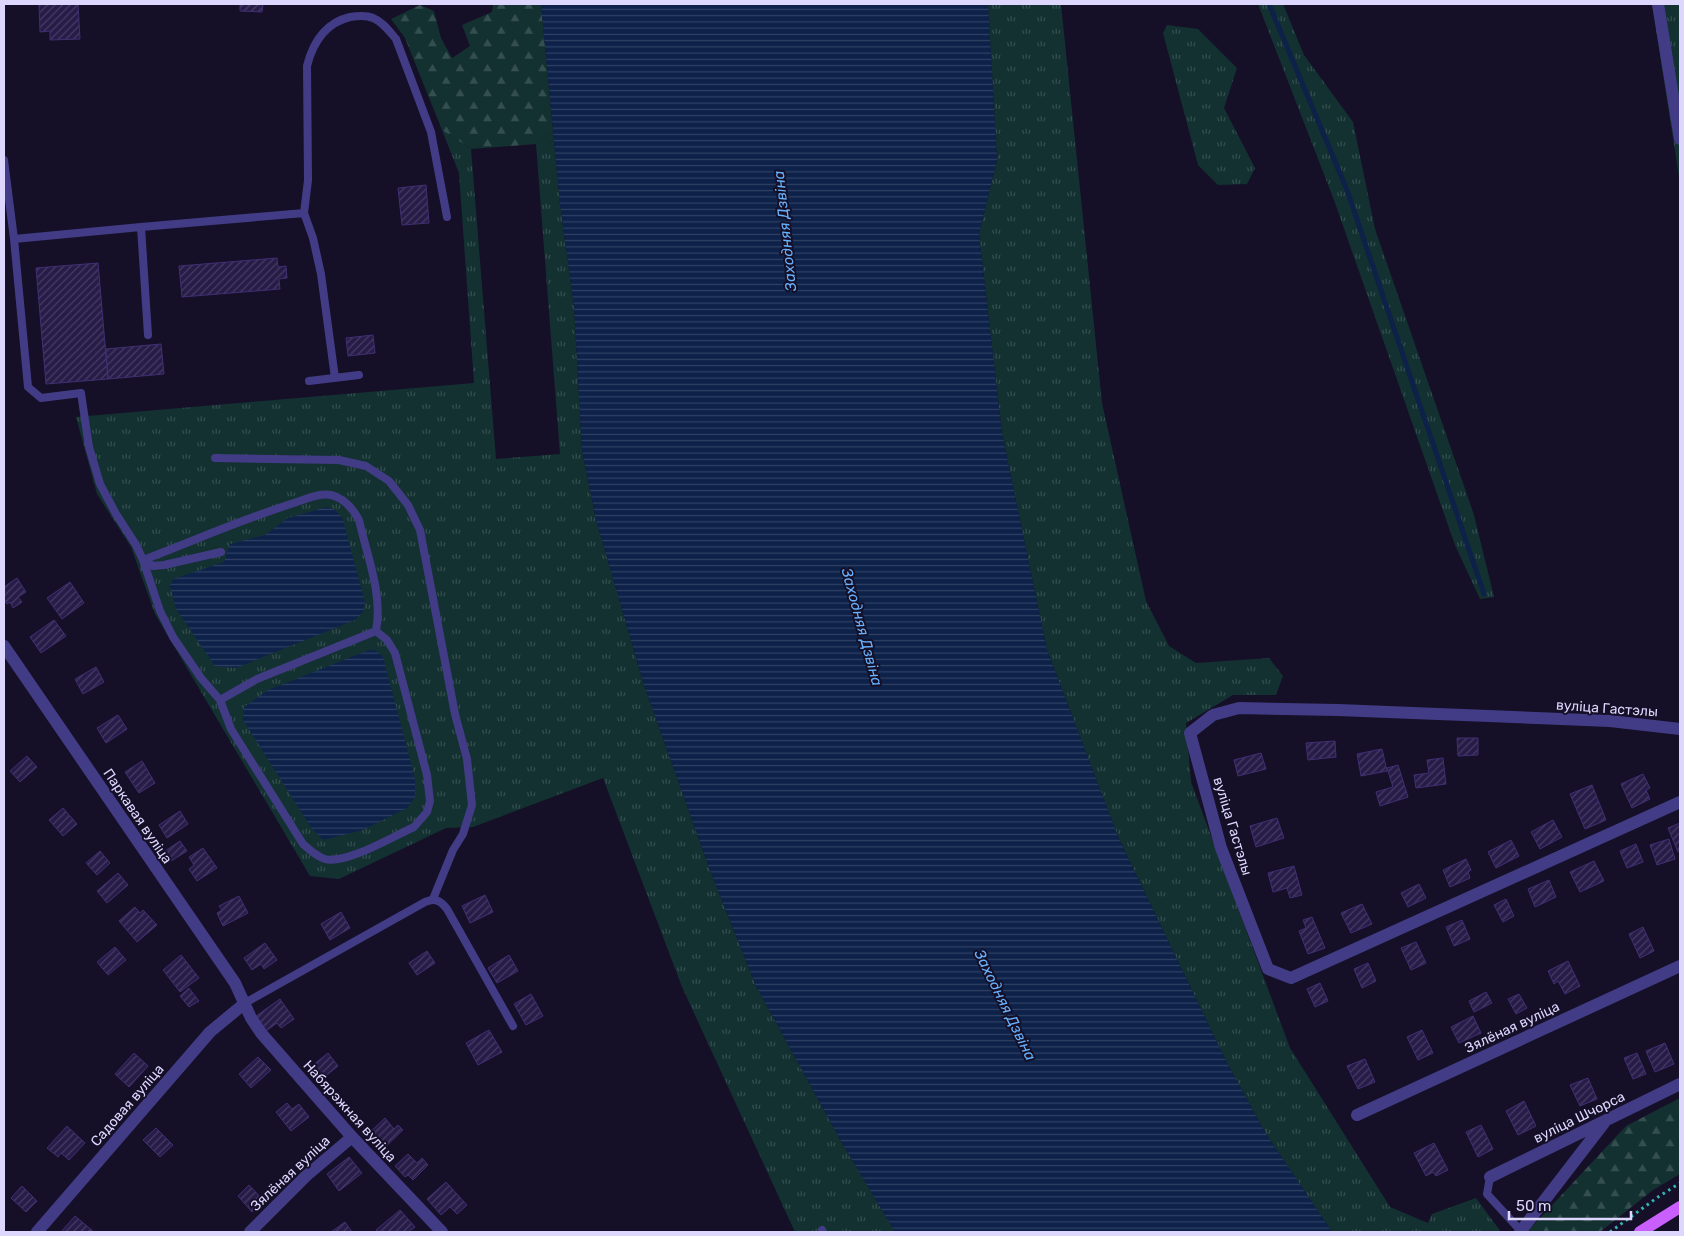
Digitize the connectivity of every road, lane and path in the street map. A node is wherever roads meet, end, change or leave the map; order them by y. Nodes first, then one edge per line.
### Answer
1 (1658, 4) edge
2 (1680, 139) edge
3 (4, 160) edge
4 (304, 213) junction
5 (447, 217) dead end
6 (141, 227) junction
7 (14, 240) junction
8 (148, 335) dead end
9 (359, 375) dead end
10 (335, 378) junction
11 (309, 381) dead end
12 (216, 458) dead end
13 (221, 552) dead end
14 (143, 560) junction
15 (376, 631) junction
16 (4, 646) edge
17 (220, 700) junction
18 (1680, 729) edge
19 (1680, 802) edge
20 (433, 899) junction
21 (1680, 966) edge
22 (245, 1003) junction
23 (513, 1026) dead end
24 (1680, 1084) edge
25 (1357, 1115) dead end
26 (1606, 1121) junction
27 (352, 1137) junction
28 (1490, 1177) joint
29 (1680, 1183) edge
30 (1680, 1207) edge
31 (37, 1232) edge
32 (250, 1232) edge
33 (442, 1232) edge
34 (1521, 1232) edge
35 (1610, 1232) edge
36 (1640, 1232) edge

1 - 2 street
3 - 7 lane
4 - 5 lane
4 - 6 lane
4 - 10 lane
6 - 7 lane
6 - 8 lane
7 - 14 lane
9 - 10 lane
10 - 11 lane
12 - 20 lane
13 - 14 lane
14 - 15 lane
14 - 17 lane
15 - 17 lane
15 - 17 lane
16 - 22 street, Паркавая вуліца
18 - 19 street, вуліца Гастэлы
20 - 22 lane
20 - 23 lane
21 - 25 street, Зялёная вуліца
22 - 27 street, Набярэжная вуліца
22 - 31 street, Садовая вуліца
24 - 26 street, вуліца Шчорса
26 - 28 street, вуліца Шчорса
26 - 34 street
27 - 32 street, Зялёная вуліца
27 - 33 street, Набярэжная вуліца
28 - 34 lane
29 - 35 path
30 - 36 main road

